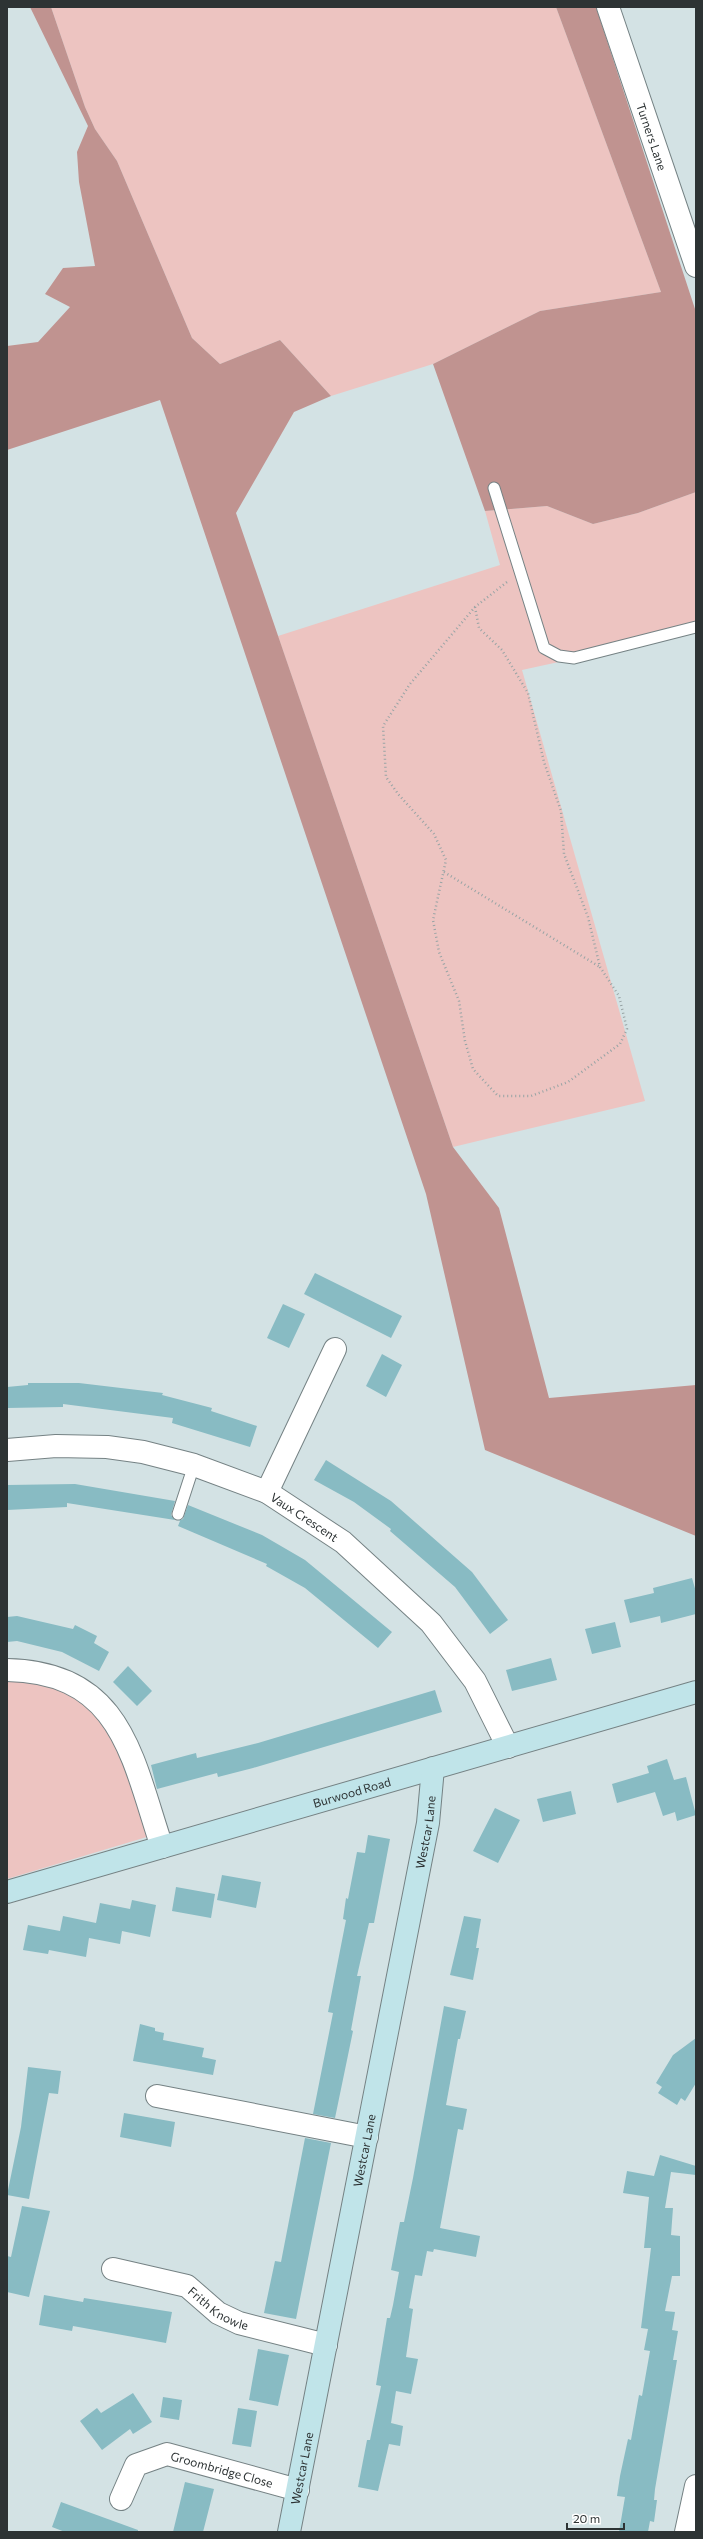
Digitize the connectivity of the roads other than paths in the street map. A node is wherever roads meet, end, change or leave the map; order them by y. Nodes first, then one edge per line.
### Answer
1 (608, 7) edge
2 (696, 266) edge
3 (494, 488) dead end
4 (696, 627) edge
5 (335, 1349) dead end
6 (7, 1450) edge
7 (194, 1465) junction
8 (267, 1492) junction
9 (178, 1514) dead end
10 (7, 1670) edge
11 (696, 1692) edge
12 (508, 1747) junction
13 (433, 1768) junction
14 (162, 1847) junction
15 (7, 1892) edge
16 (157, 2096) dead end
17 (367, 2137) junction
18 (113, 2269) dead end
19 (326, 2345) junction
20 (696, 2486) edge
21 (298, 2490) junction
22 (121, 2499) dead end
23 (289, 2532) edge
24 (686, 2532) edge

1 - 2 street, Turners Lane
3 - 4 lane
5 - 8 street
6 - 7 street, Vaux Crescent
7 - 8 street, Vaux Crescent
7 - 9 lane
8 - 12 street, Vaux Crescent
10 - 14 street
11 - 12 street, Burwood Road
12 - 13 street, Burwood Road
13 - 14 street, Burwood Road
13 - 17 street, Westcar Lane
14 - 15 street, Burwood Road
16 - 17 street
17 - 19 street, Westcar Lane
18 - 19 street, Frith Knowle
19 - 21 street, Westcar Lane
20 - 24 street
21 - 22 street, Groombridge Close
21 - 23 street, Westcar Lane

